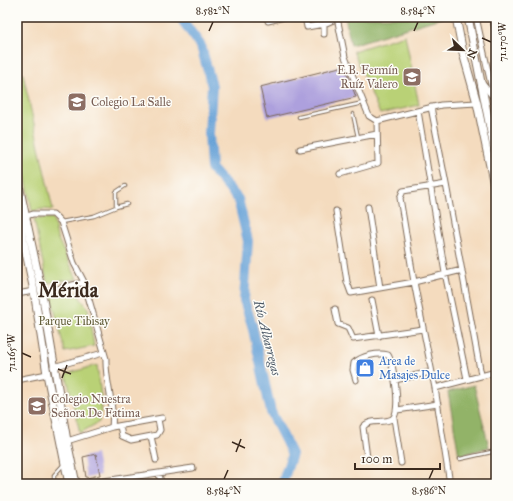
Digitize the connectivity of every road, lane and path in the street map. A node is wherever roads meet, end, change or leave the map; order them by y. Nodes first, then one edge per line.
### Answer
1 (284, 17) edge
2 (305, 17) edge
3 (338, 17) edge
4 (456, 17) edge
5 (468, 17) edge
6 (472, 17) edge
7 (476, 17) edge
8 (491, 18) edge
9 (496, 18) edge
10 (268, 21) dead end
11 (324, 24) junction
12 (472, 32) junction
13 (324, 34) dead end
14 (496, 37) edge
15 (480, 82) junction
16 (494, 98) junction
17 (364, 103) junction
18 (477, 103) junction
19 (431, 107) junction
20 (496, 107) edge
21 (418, 111) junction
22 (353, 114) dead end
23 (299, 117) dead end
24 (377, 121) junction
25 (377, 134) junction
26 (358, 138) junction
27 (300, 149) dead end
28 (496, 158) edge
29 (340, 174) dead end
30 (17, 176) edge
31 (446, 184) junction
32 (125, 186) dead end
33 (431, 187) junction
34 (496, 195) edge
35 (127, 204) dead end
36 (368, 206) dead end
37 (116, 208) junction
38 (17, 209) edge
39 (336, 211) dead end
40 (20, 218) edge
41 (61, 222) junction
42 (462, 270) junction
43 (446, 273) junction
44 (84, 282) junction
45 (414, 282) junction
46 (380, 288) junction
47 (34, 291) junction
48 (42, 293) junction
49 (17, 294) edge
50 (372, 300) dead end
51 (335, 309) dead end
52 (423, 330) junction
53 (379, 336) junction
54 (103, 353) junction
55 (54, 367) junction
56 (431, 372) junction
57 (496, 372) edge
58 (47, 374) junction
59 (482, 375) junction
60 (467, 379) junction
61 (17, 380) edge
62 (356, 380) dead end
63 (395, 380) junction
64 (435, 388) junction
65 (438, 404) junction
66 (397, 410) junction
67 (394, 418) junction
68 (120, 426) junction
69 (112, 427) junction
70 (151, 436) junction
71 (67, 441) junction
72 (496, 451) edge
73 (367, 458) dead end
74 (460, 459) dead end
75 (156, 460) dead end
76 (65, 463) junction
77 (401, 463) dead end
78 (193, 468) dead end
79 (159, 473) junction
80 (91, 483) edge
81 (54, 484) edge
82 (69, 484) edge
83 (76, 484) edge
84 (83, 484) edge
85 (161, 484) edge
86 (450, 484) edge

1 - 10 street
2 - 11 street
3 - 11 street
3 - 17 street
4 - 18 street
5 - 12 street
6 - 12 street
7 - 16 street
8 - 9 lane
8 - 14 lane
11 - 13 street
12 - 15 street
15 - 16 street
15 - 28 street
16 - 20 street
17 - 23 lane
17 - 24 street
18 - 19 street
18 - 34 street
19 - 21 street
19 - 31 street
21 - 24 street
21 - 33 street
22 - 26 lane
24 - 25 street
25 - 26 street
25 - 29 street
26 - 27 street
30 - 40 street
31 - 33 street
31 - 42 street
32 - 37 lane
33 - 43 street
33 - 45 street
35 - 37 lane
36 - 46 street
37 - 41 lane
38 - 40 street
39 - 46 street
40 - 41 street
40 - 47 street
40 - 48 street
41 - 44 street
42 - 43 street
42 - 59 street
43 - 45 street
43 - 60 street
44 - 48 street
44 - 54 street
45 - 46 street
45 - 52 street
47 - 49 street
47 - 58 street
48 - 55 street
50 - 53 street
51 - 53 street
52 - 53 street
52 - 56 street
54 - 55 street
54 - 69 street
55 - 71 street
56 - 63 street
56 - 64 street
57 - 59 street
58 - 61 street
58 - 76 street
59 - 60 street
60 - 64 street
62 - 63 street
63 - 66 street
64 - 65 street
65 - 66 street
65 - 86 street
66 - 67 street
67 - 73 street
67 - 77 street
68 - 69 street
68 - 70 street
68 - 70 street
69 - 71 street
70 - 75 street
71 - 83 street
72 - 74 lane
76 - 81 lane
76 - 82 street
78 - 79 street
79 - 80 street
79 - 85 street
80 - 84 street

